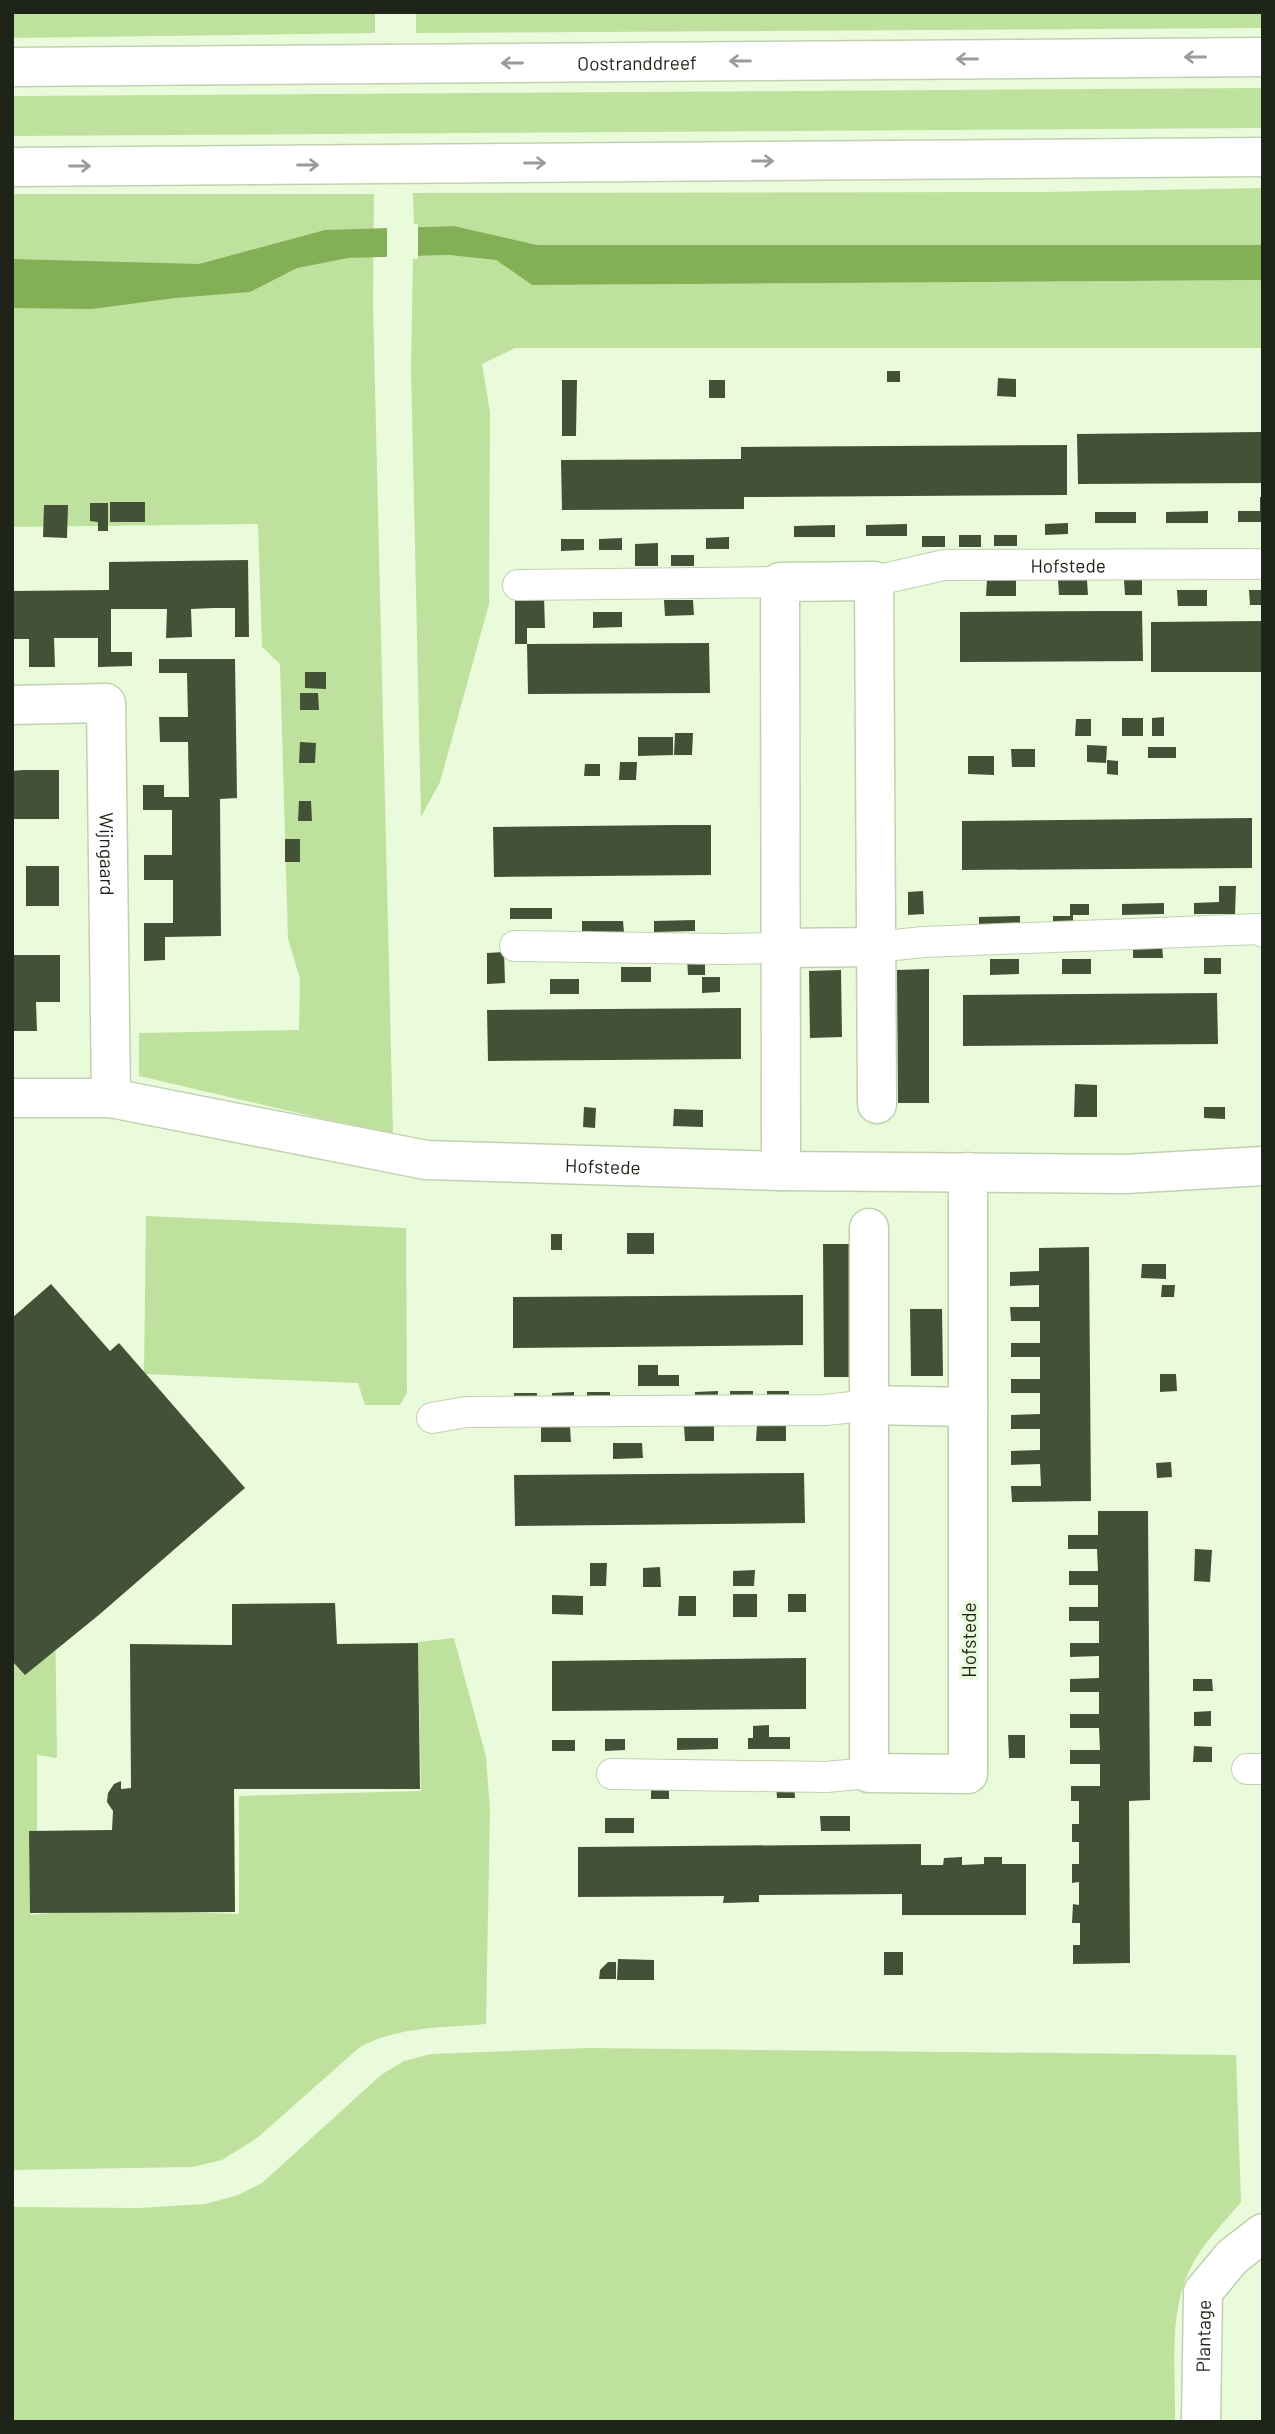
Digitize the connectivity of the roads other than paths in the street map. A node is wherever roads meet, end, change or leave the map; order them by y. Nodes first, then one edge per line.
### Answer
1 (1263, 57) edge
2 (12, 67) edge
3 (1263, 158) edge
4 (12, 167) edge
5 (1263, 564) edge
6 (874, 581) junction
7 (780, 582) junction
8 (518, 584) dead end
9 (12, 705) edge
10 (1263, 932) edge
11 (515, 946) dead end
12 (780, 947) junction
13 (875, 947) junction
14 (12, 1098) edge
15 (111, 1098) junction
16 (877, 1104) dead end
17 (1263, 1166) edge
18 (781, 1171) junction
19 (968, 1172) junction
20 (869, 1228) dead end
21 (869, 1405) junction
22 (968, 1407) junction
23 (432, 1418) dead end
24 (869, 1773) junction
25 (611, 1774) dead end
26 (1263, 2233) edge
27 (1200, 2422) edge

1 -> 2 street, Oostranddreef
4 -> 3 street
5 - 6 street, Hofstede
6 - 7 street, Hofstede
6 - 13 street
7 - 8 street, Hofstede
7 - 12 street
9 - 15 street, Wijngaard
10 - 13 street
11 - 12 street
12 - 13 street
12 - 18 street
13 - 16 street
14 - 15 street
15 - 18 street, Hofstede
17 - 19 street, Hofstede
18 - 19 street, Hofstede
19 - 22 street, Hofstede
20 - 21 street
21 - 22 street
21 - 23 street
21 - 24 street
22 - 24 street, Hofstede
24 - 25 street, Hofstede
26 - 27 street, Plantage

